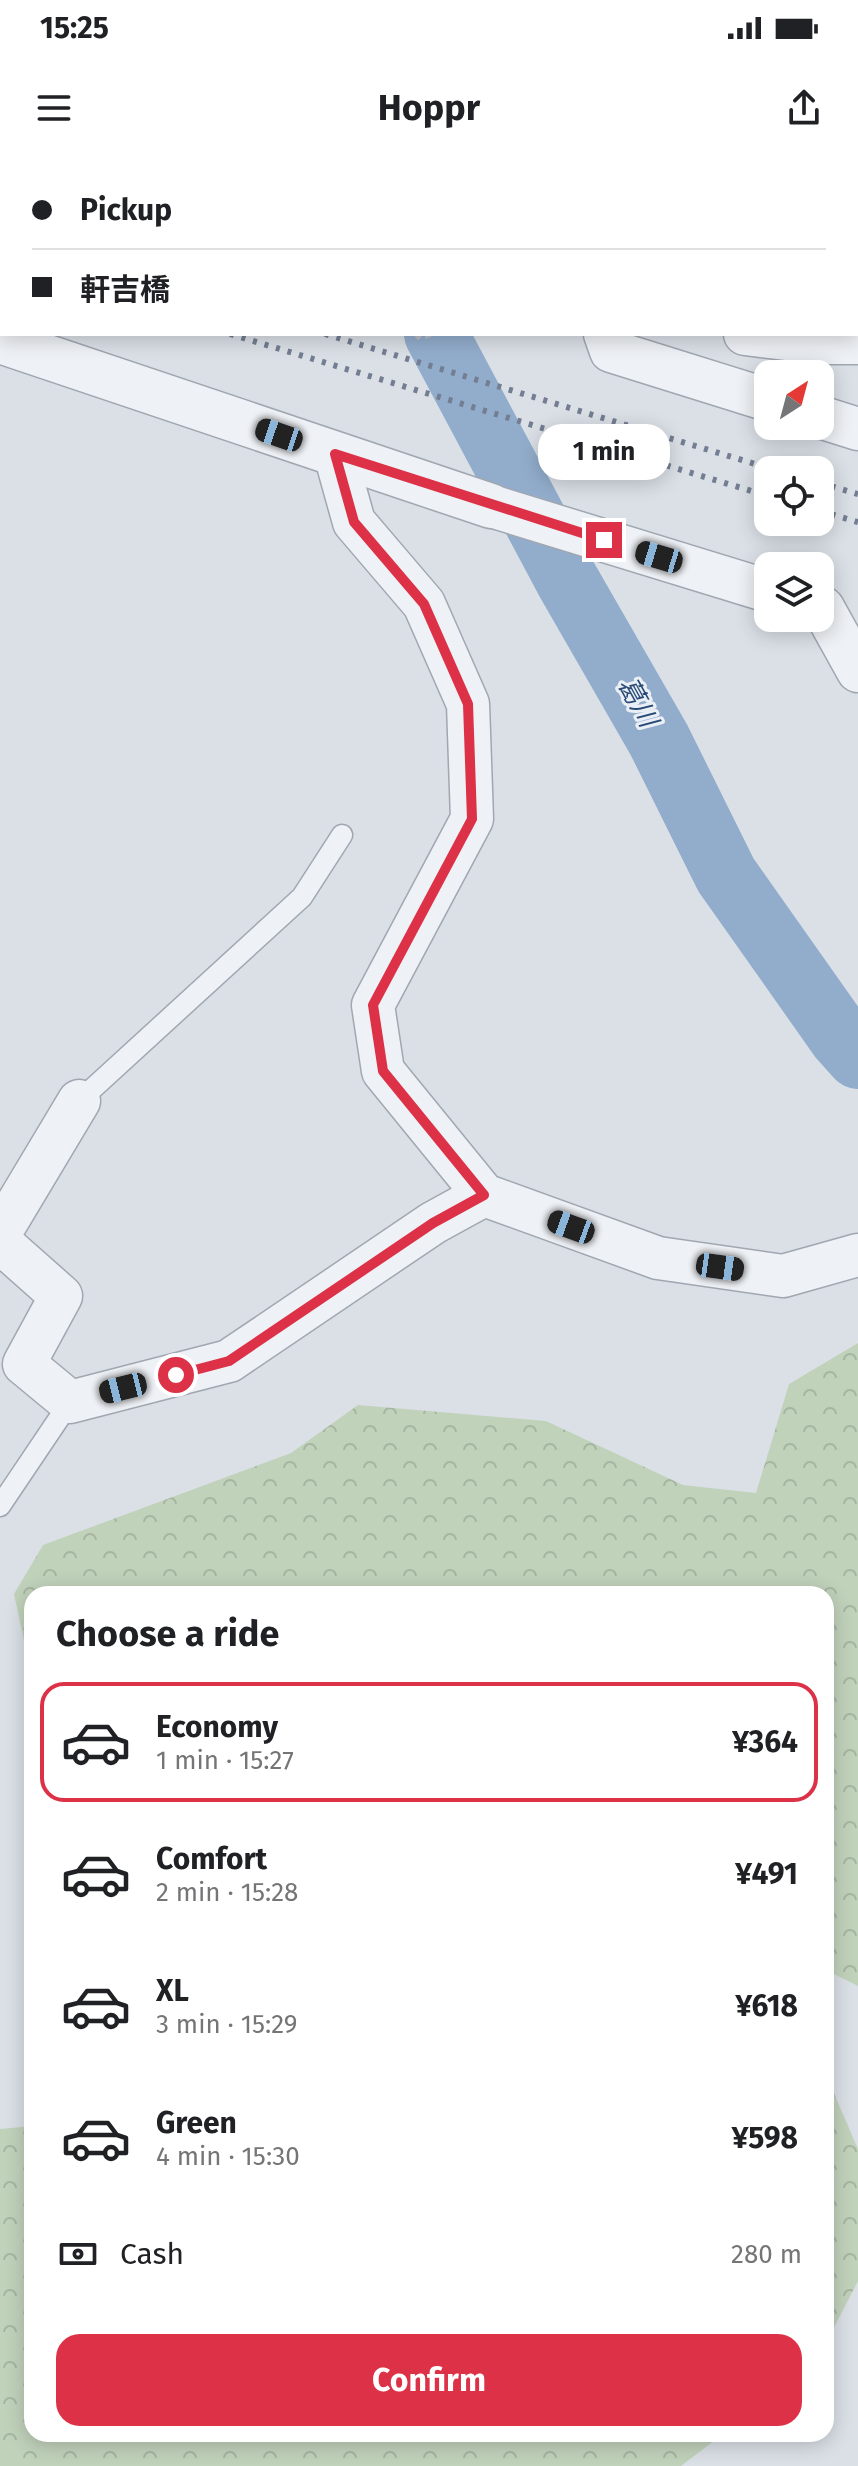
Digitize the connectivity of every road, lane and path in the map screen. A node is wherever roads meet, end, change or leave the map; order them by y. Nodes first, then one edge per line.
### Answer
1 (606, 336) edge
2 (774, 336) edge
3 (832, 340) edge
4 (0, 341) edge
5 (754, 396) edge
6 (834, 421) edge
7 (858, 429) edge
8 (335, 454) junction
9 (491, 506) joint
10 (754, 587) edge
11 (834, 610) edge
12 (858, 671) edge
13 (342, 835) dead end
14 (79, 1101) joint
15 (484, 1195) junction
16 (0, 1233) edge
17 (0, 1242) edge
18 (858, 1255) edge
19 (70, 1402) junction
20 (0, 1506) edge

1 - 5 street
2 - 3 street
4 - 8 street
6 - 7 street
8 - 9 street
8 - 15 street
9 - 10 street
11 - 12 street
13 - 14 lane
14 - 16 street
15 - 18 street
15 - 19 street
17 - 19 street
19 - 20 lane

